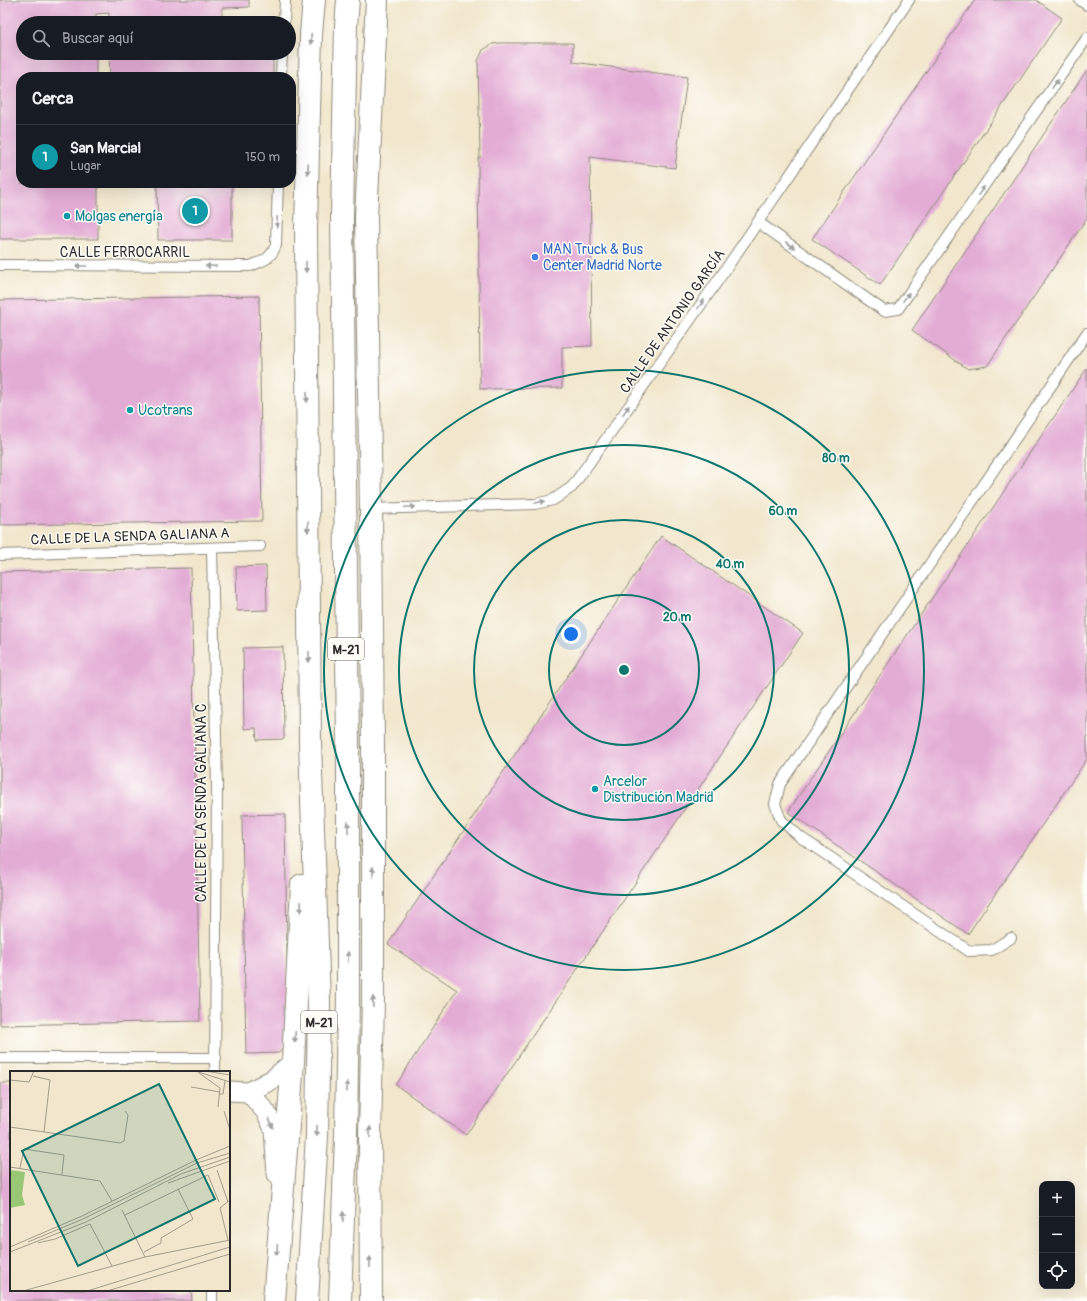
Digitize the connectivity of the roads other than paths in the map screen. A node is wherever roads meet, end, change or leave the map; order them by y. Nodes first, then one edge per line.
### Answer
1 (285, 0) edge
2 (314, 0) edge
3 (348, 0) edge
4 (377, 0) edge
5 (909, 0) edge
6 (1080, 0) edge
7 (1087, 5) edge
8 (284, 16) edge
9 (1087, 38) edge
10 (282, 60) edge
11 (281, 72) edge
12 (278, 188) edge
13 (758, 222) junction
14 (0, 265) edge
15 (1087, 333) edge
16 (371, 509) junction
17 (260, 546) dead end
18 (212, 548) junction
19 (0, 555) edge
20 (310, 742) junction
21 (1011, 938) dead end
22 (0, 1058) edge
23 (216, 1058) junction
24 (294, 1062) junction
25 (215, 1071) edge
26 (230, 1091) edge
27 (249, 1092) junction
28 (279, 1222) junction
29 (274, 1301) edge
30 (307, 1301) edge
31 (340, 1301) edge
32 (370, 1301) edge

1 - 8 lane
2 -> 20 highway, M-21
31 -> 3 highway, M-21
4 - 16 highway
5 - 13 lane, CALLE DE ANTONIO GARCÍA
6 - 7 lane
13 -> 9 lane
10 - 11 lane
12 -> 14 lane, CALLE FERROCARRIL
16 -> 13 lane, CALLE DE ANTONIO GARCÍA
15 - 21 lane
32 -> 16 highway
17 - 18 lane, CALLE DE LA SENDA GALIANA A
18 - 19 lane, CALLE DE LA SENDA GALIANA A
18 - 23 lane, CALLE DE LA SENDA GALIANA C
20 -> 24 highway
20 -> 30 highway, M-21
22 - 23 lane
23 - 25 lane, CALLE DE LA SENDA GALIANA C
24 - 27 street
24 - 28 highway
26 - 27 street
27 -> 28 street
28 -> 29 highway

